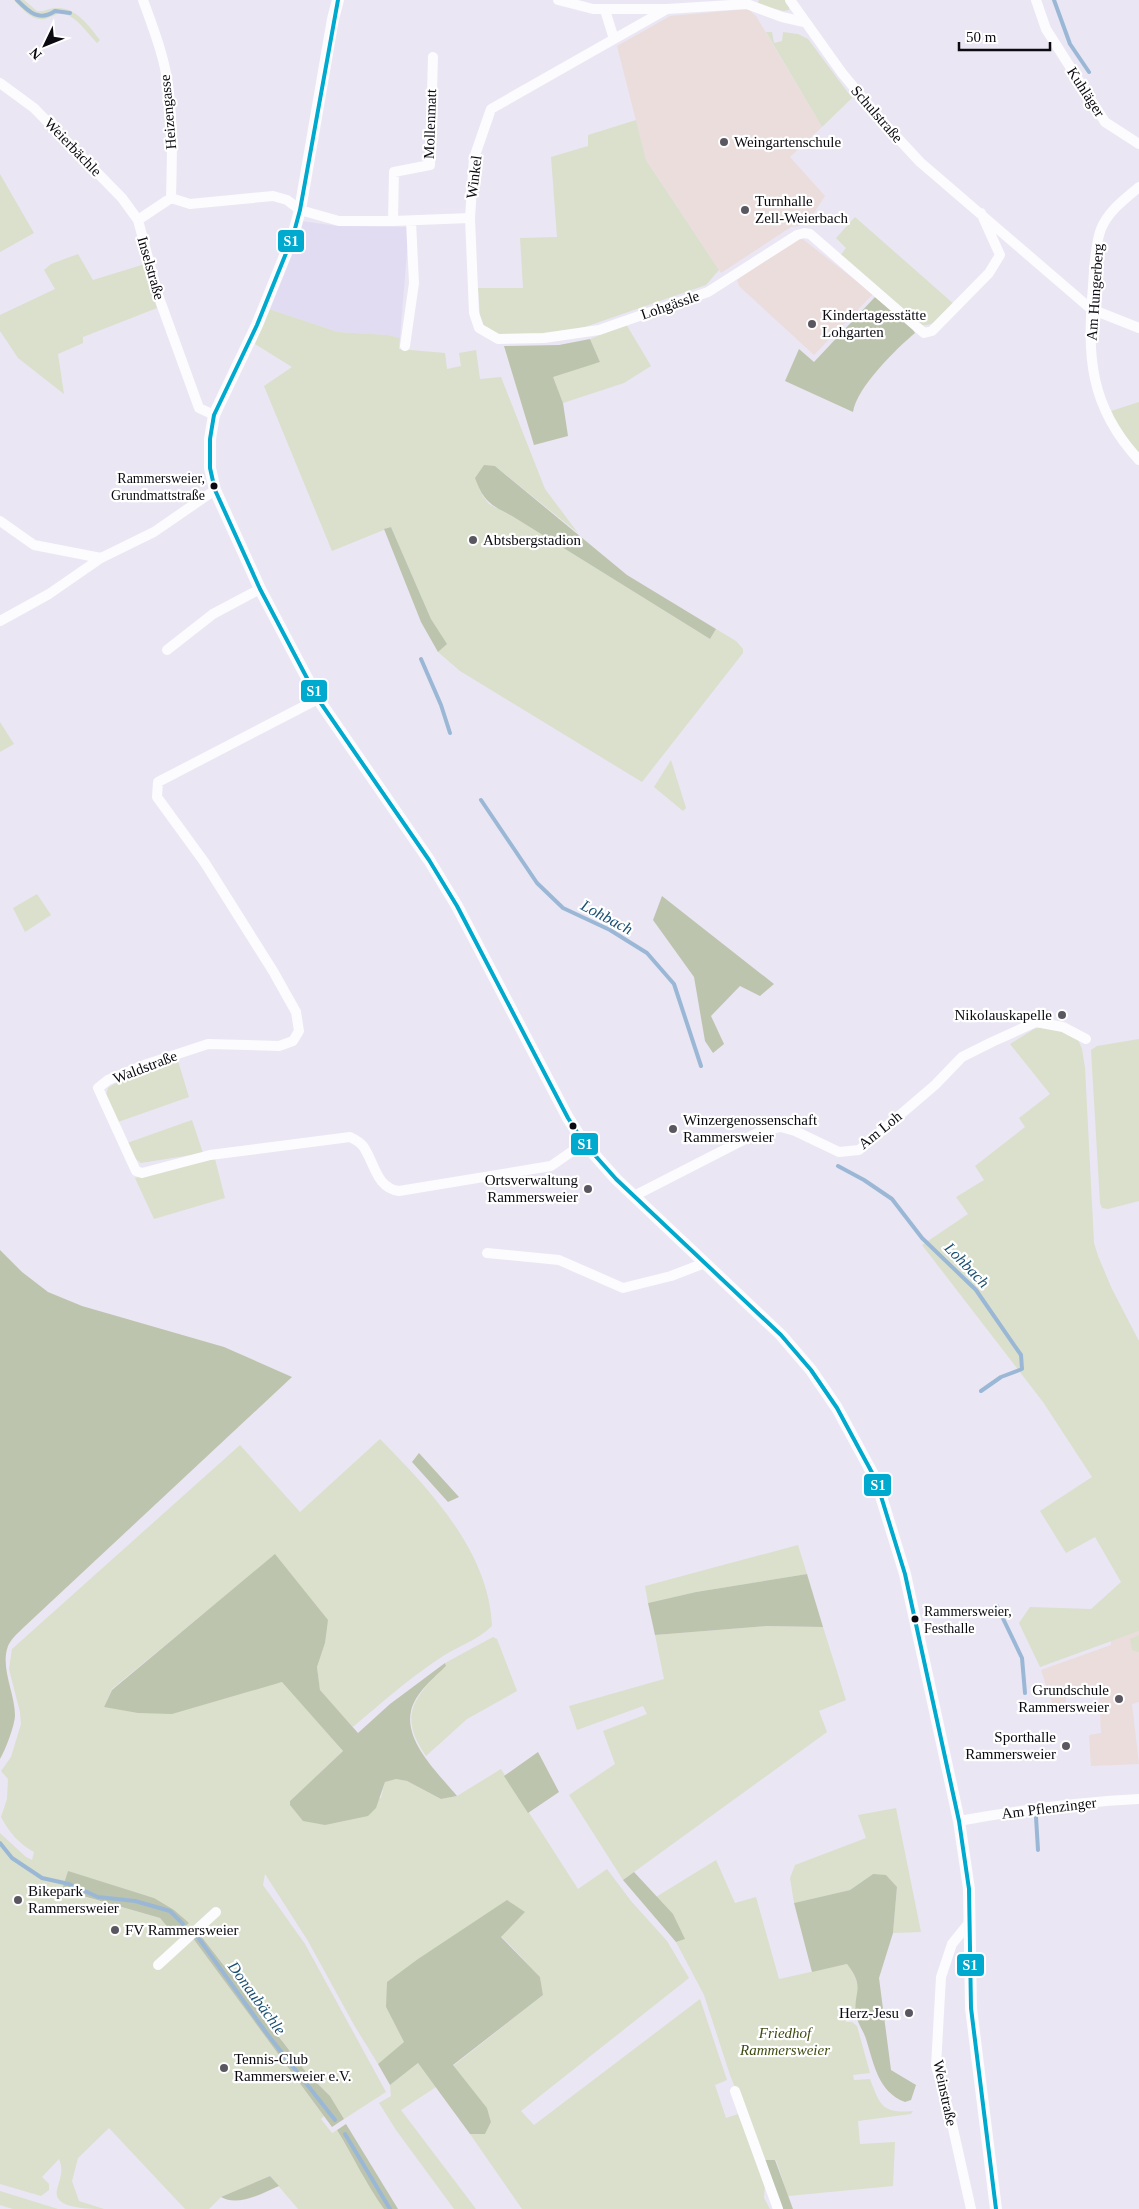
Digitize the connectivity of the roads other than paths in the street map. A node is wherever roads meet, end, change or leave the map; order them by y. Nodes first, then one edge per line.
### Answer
1 (143, 0) edge
2 (338, 0) edge
3 (558, 0) edge
4 (790, 0) edge
5 (1036, 0) edge
6 (748, 2) edge
7 (667, 9) junction
8 (605, 10) junction
9 (804, 22) junction
10 (614, 39) junction
11 (433, 57) dead end
12 (0, 83) edge
13 (1139, 144) edge
14 (1139, 187) edge
15 (171, 198) junction
16 (300, 210) junction
17 (981, 213) junction
18 (470, 218) junction
19 (138, 220) junction
20 (411, 221) junction
21 (393, 222) junction
22 (1091, 309) junction
23 (1139, 328) edge
24 (924, 333) joint
25 (405, 346) dead end
26 (214, 414) junction
27 (1139, 460) edge
28 (215, 490) junction
29 (0, 521) edge
30 (101, 558) junction
31 (260, 590) junction
32 (0, 621) edge
33 (167, 650) dead end
34 (318, 699) junction
35 (1086, 1039) dead end
36 (584, 1143) junction
37 (634, 1196) junction
38 (487, 1253) dead end
39 (705, 1263) junction
40 (1139, 1800) edge
41 (959, 1820) junction
42 (216, 1912) dead end
43 (969, 1923) junction
44 (158, 1965) dead end
45 (735, 2091) dead end
46 (778, 2209) edge
47 (971, 2209) edge
48 (996, 2209) edge

1 - 15 street, Heizengasse
2 - 16 street
3 - 8 street, Winkel
4 - 9 street, Schulstraße
5 - 13 street, Kuhläger
6 - 7 street, Winkel
6 - 9 street, Winkel
7 - 8 street, Winkel
7 - 10 street, Winkel
8 - 10 street
9 - 17 street, Schulstraße
10 - 18 street, Winkel
11 - 21 street, Mollenmatt
12 - 19 street, Weierbächle
14 - 22 street, Am Hungerberg
15 - 16 street
15 - 19 street, Inselstraße
16 - 21 street, Winkel
16 - 26 street
17 - 22 street, Schulstraße
17 - 24 street, Schulstraße
18 - 20 street, Winkel
18 - 24 street, Lohgässle
19 - 26 street, Inselstraße
20 - 21 street, Winkel
20 - 25 street
22 - 23 street, Schulstraße
22 - 27 street, Am Hungerberg
26 - 28 street
28 - 30 street
28 - 31 street
29 - 30 street
30 - 32 street
31 - 33 street
31 - 34 street
34 - 36 street
34 - 36 street, Waldstraße
35 - 37 street, Am Loh
36 - 37 street
37 - 39 street
38 - 39 street
39 - 41 street
40 - 41 street, Am Pflenzinger
41 - 43 street
42 - 44 street
43 - 47 street, Weinstraße
43 - 48 street
45 - 46 street

